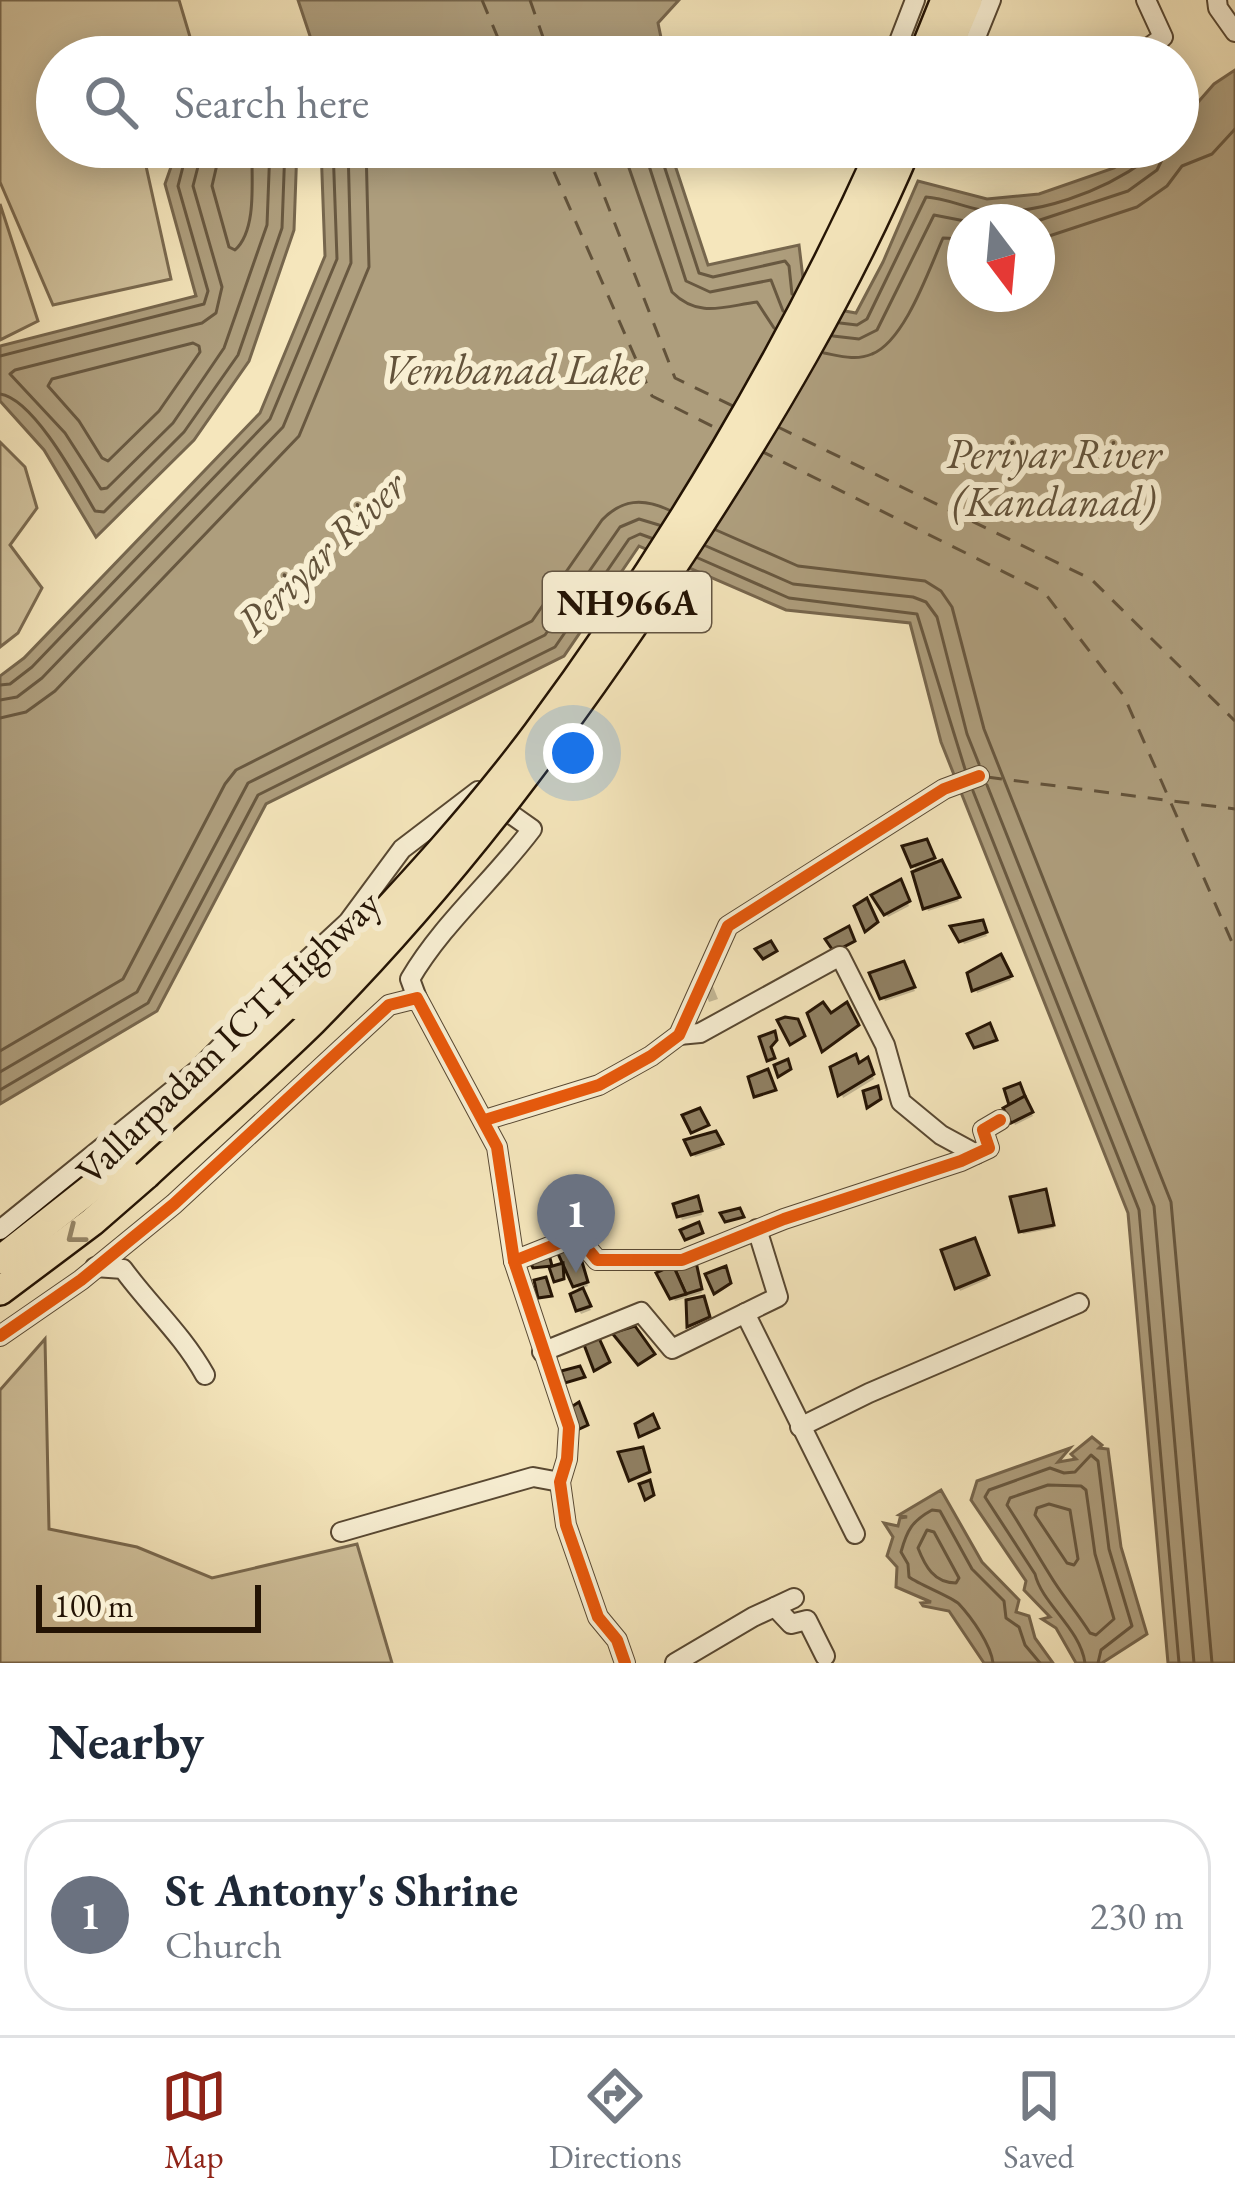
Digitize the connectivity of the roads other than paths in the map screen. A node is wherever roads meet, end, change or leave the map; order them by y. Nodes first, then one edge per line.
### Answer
1 (915, 0) edge
2 (945, 0) edge
3 (968, 0) edge
4 (991, 0) edge
5 (1146, 0) edge
6 (1217, 0) edge
7 (1235, 32) edge
8 (901, 36) edge
9 (930, 36) edge
10 (953, 36) edge
11 (976, 36) edge
12 (1163, 36) edge
13 (872, 168) edge
14 (898, 168) edge
15 (980, 776) dead end
16 (365, 898) junction
17 (419, 964) junction
18 (417, 998) junction
19 (679, 1035) junction
20 (485, 1120) junction
21 (1000, 1120) dead end
22 (976, 1154) junction
23 (758, 1229) junction
24 (0, 1230) edge
25 (0, 1260) edge
26 (514, 1261) junction
27 (95, 1267) junction
28 (0, 1291) edge
29 (1079, 1303) dead end
30 (745, 1313) junction
31 (0, 1336) edge
32 (542, 1352) junction
33 (205, 1375) dead end
34 (800, 1426) junction
35 (560, 1482) junction
36 (340, 1532) dead end
37 (855, 1534) dead end
38 (794, 1598) dead end
39 (775, 1607) junction
40 (825, 1656) dead end
41 (625, 1663) edge
42 (674, 1663) edge

1 - 8 street
2 - 9 highway
3 - 10 highway
4 - 11 street
5 - 12 street
6 - 7 street
13 - 25 highway, Vallarpadam ICT Highway / NH966A, bridge
14 -> 28 highway, Vallarpadam ICT Highway / NH966A, bridge
15 - 19 street
16 - 17 street
16 - 17 street
16 - 24 street
17 - 18 street
18 - 20 street
18 - 27 street
19 - 20 street
19 - 22 street
20 - 26 street
21 - 22 street
22 - 23 street
23 - 26 street
23 - 30 street
26 - 32 street
27 - 31 street
27 - 33 street
29 - 34 street
30 - 32 street
30 - 34 street
32 - 35 street
34 - 37 street
35 - 36 street
35 - 41 street
38 - 39 street
39 - 40 street
39 - 42 street

